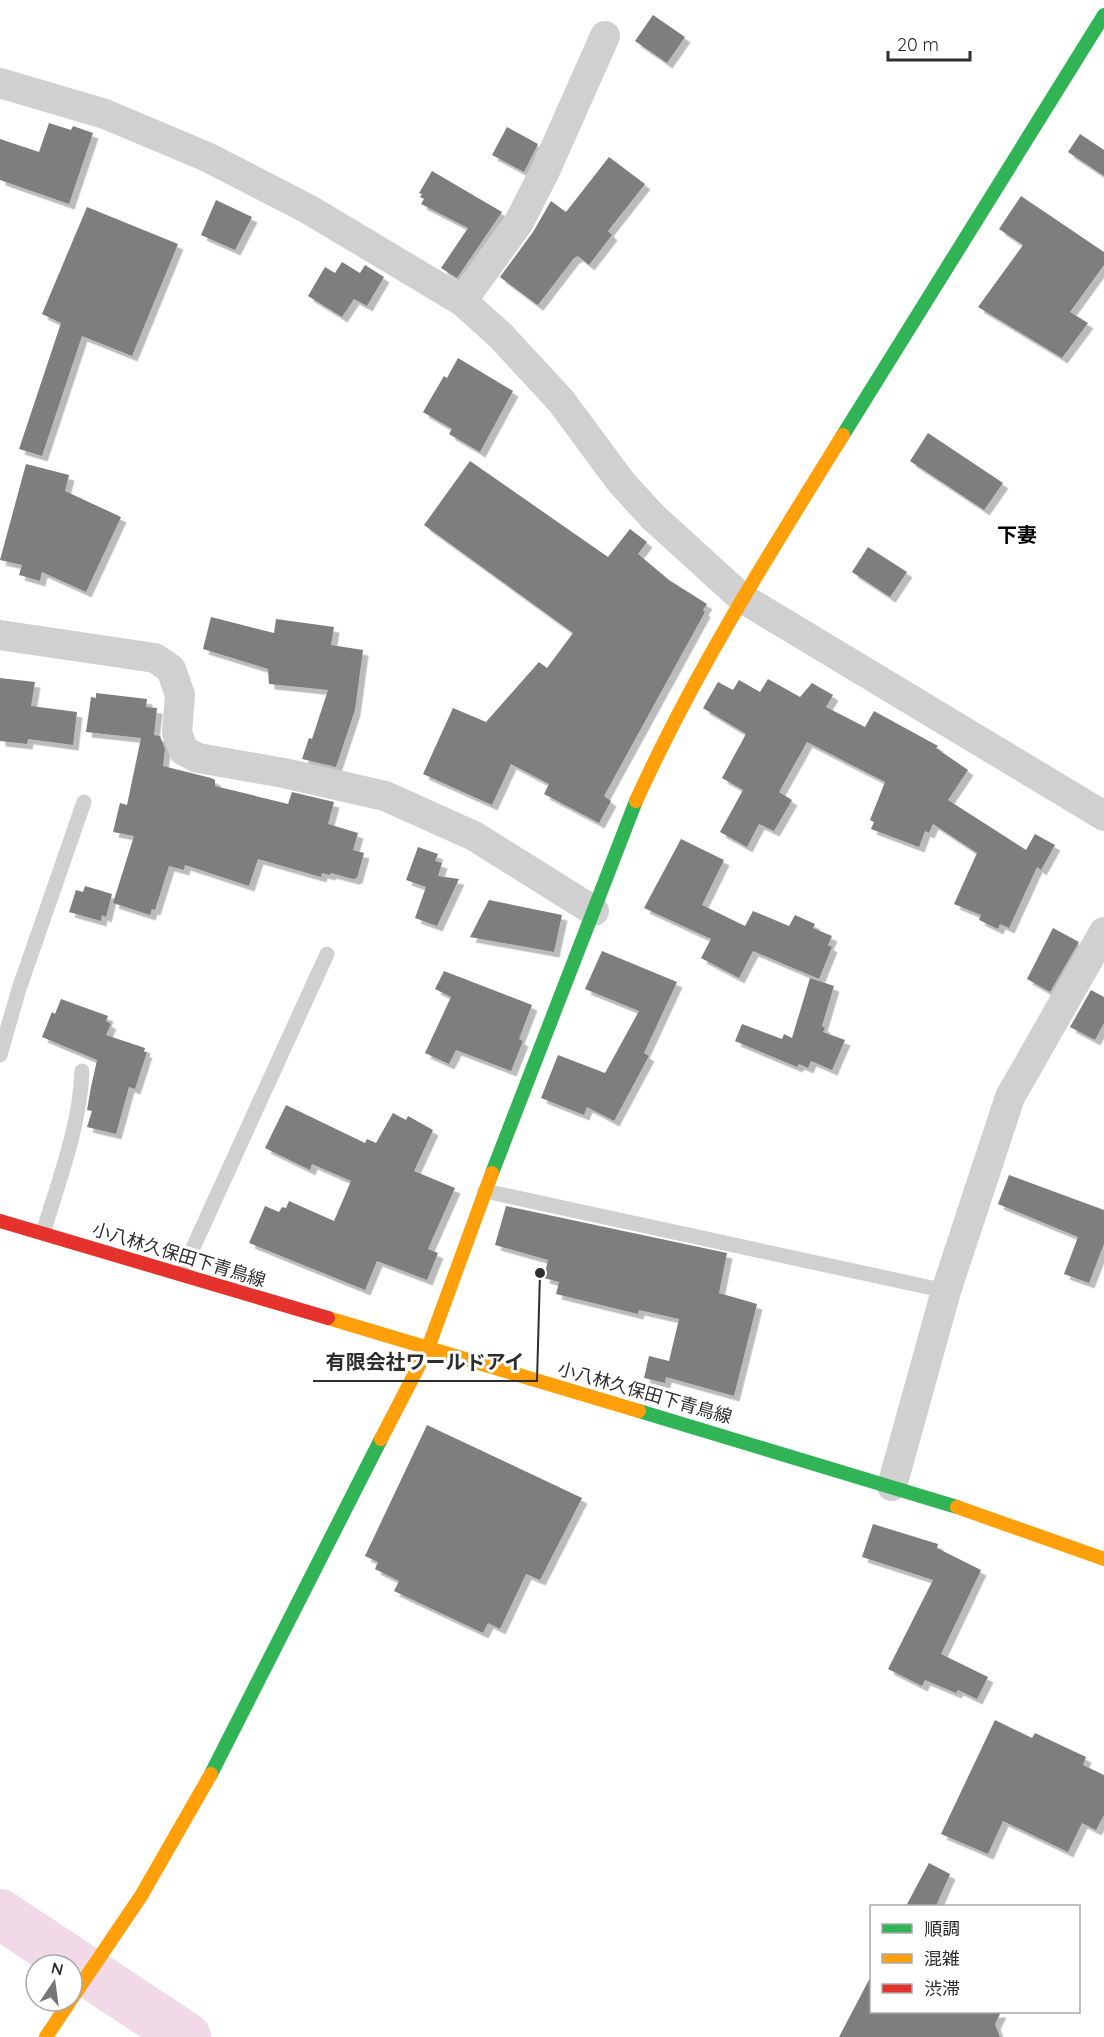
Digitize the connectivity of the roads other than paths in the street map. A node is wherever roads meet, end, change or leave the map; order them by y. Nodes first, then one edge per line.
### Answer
1 (1104, 15) edge
2 (605, 36) dead end
3 (0, 83) edge
4 (462, 301) junction
5 (742, 598) junction
6 (0, 635) edge
7 (84, 802) dead end
8 (1104, 816) edge
9 (594, 911) junction
10 (1104, 932) edge
11 (327, 954) dead end
12 (0, 1055) edge
13 (82, 1071) dead end
14 (485, 1191) junction
15 (0, 1221) edge
16 (43, 1233) junction
17 (181, 1274) junction
18 (946, 1291) junction
19 (428, 1348) junction
20 (892, 1486) junction
21 (1104, 1559) edge
22 (84, 1981) edge
23 (62, 2013) edge
24 (46, 2037) edge

1 - 5 street
2 - 4 street
3 - 4 street
4 - 5 street
5 - 8 street
5 - 9 street
6 - 9 street
7 - 12 lane
9 - 14 street
10 - 18 street
11 - 17 lane
13 - 16 lane
14 - 18 lane
14 - 19 street
15 - 16 street, 小八林久保田下青鳥線
16 - 17 street, 小八林久保田下青鳥線
17 - 19 street, 小八林久保田下青鳥線
18 - 20 street
19 - 20 street, 小八林久保田下青鳥線
19 - 22 street
20 - 21 street, 小八林久保田下青鳥線
23 - 24 street

